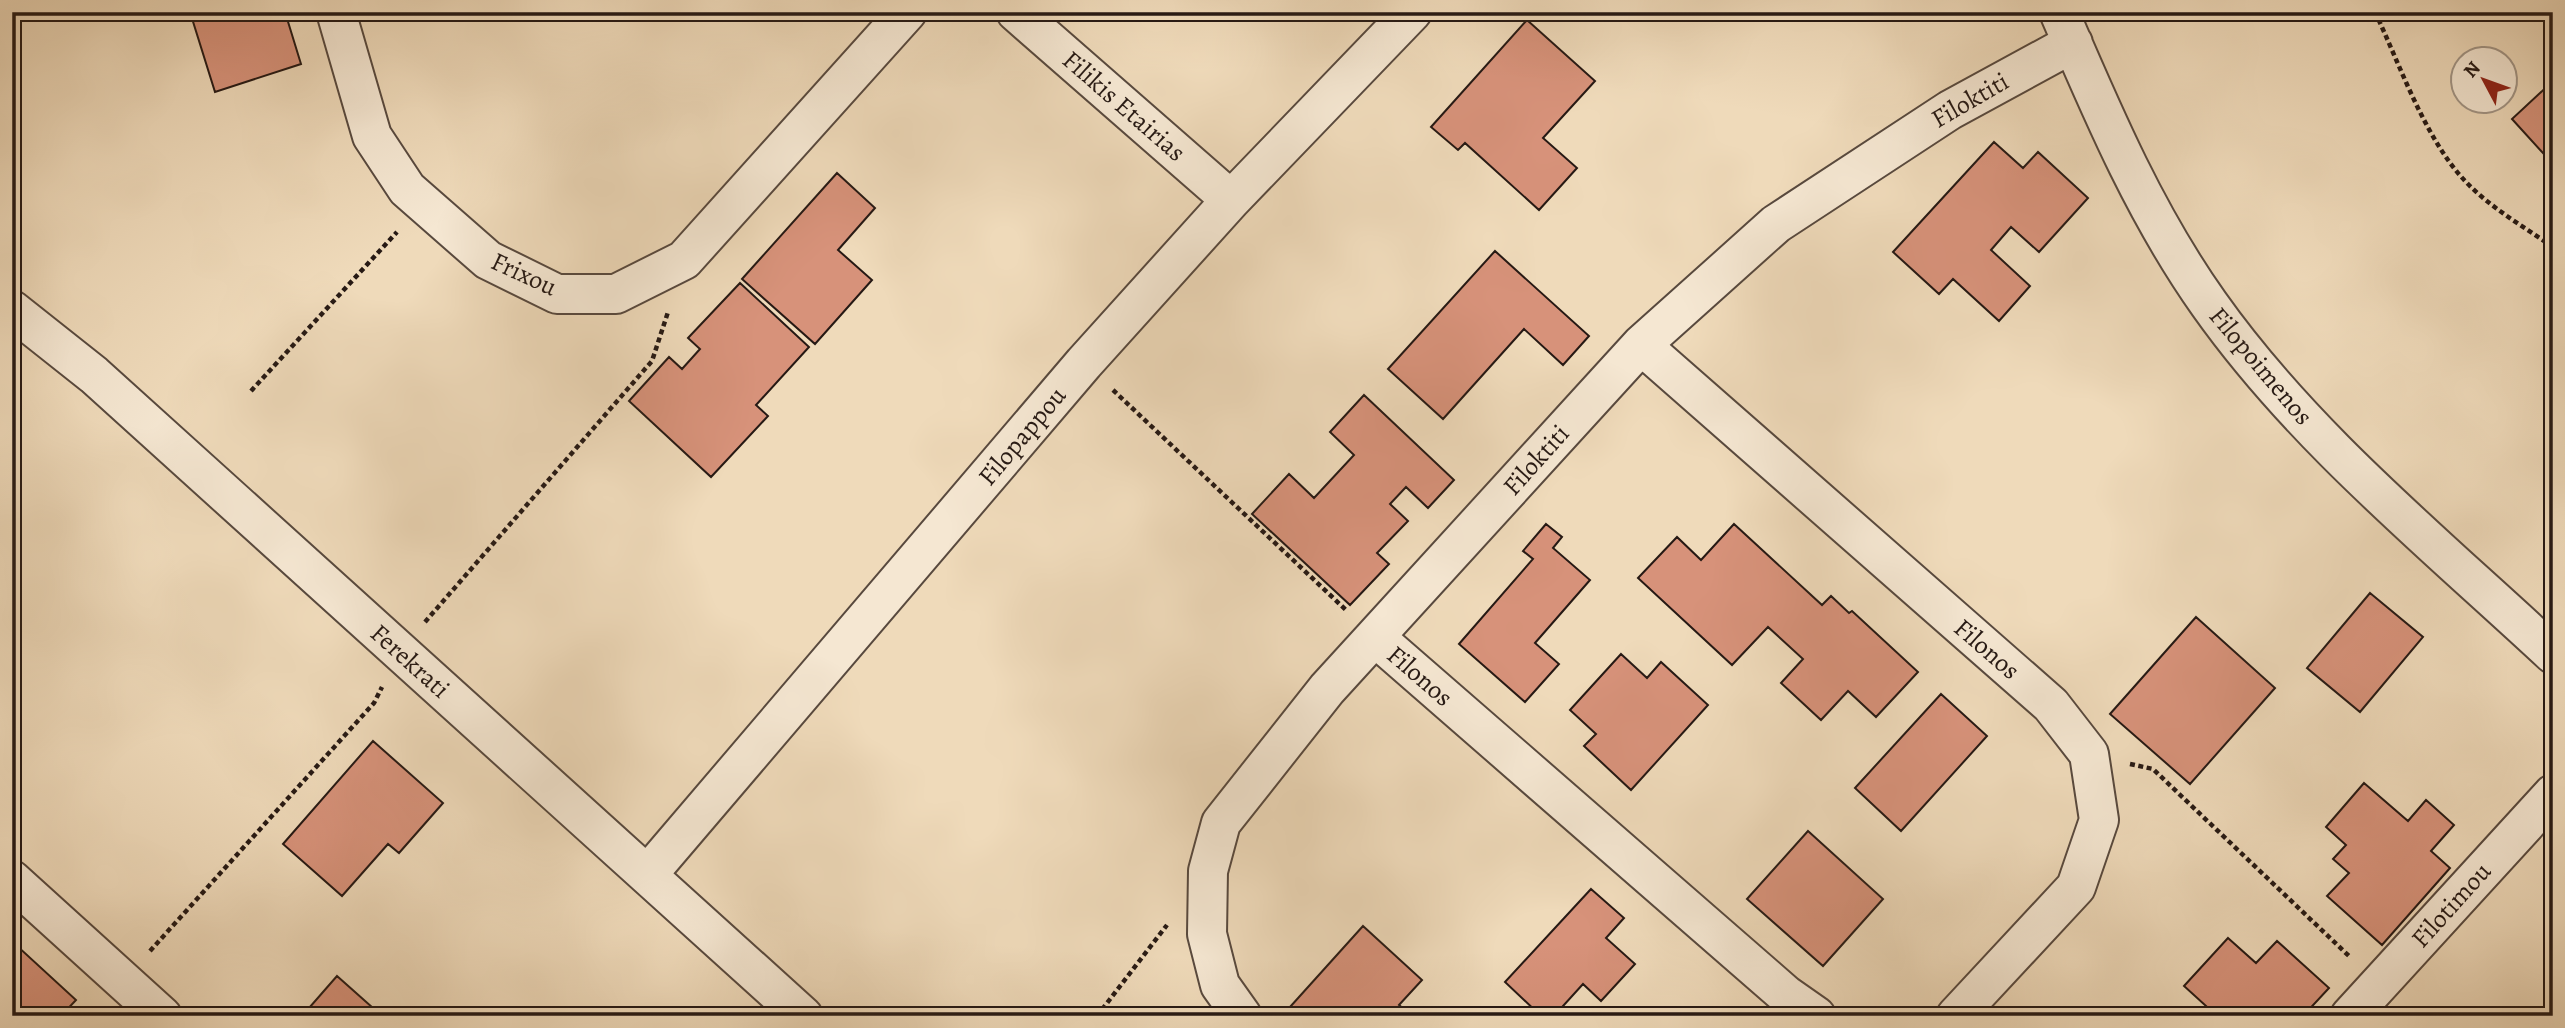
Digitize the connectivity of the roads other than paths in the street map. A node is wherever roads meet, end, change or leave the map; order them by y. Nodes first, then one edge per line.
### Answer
1 (336, 12) edge
2 (907, 12) edge
3 (1016, 12) edge
4 (1412, 12) edge
5 (2066, 28) edge
6 (1231, 200) junction
7 (12, 310) edge
8 (1641, 345) junction
9 (1375, 637) junction
10 (2553, 654) edge
11 (2553, 794) edge
12 (648, 874) junction
13 (12, 880) edge
14 (137, 1001) edge
15 (2367, 1004) edge
16 (803, 1016) edge
17 (1242, 1016) edge
18 (1816, 1016) edge
19 (1956, 1016) edge

1 - 2 street, Frixou
3 - 6 street, Filikis Etairias
4 - 6 street, Filopappou
5 - 8 street, Filoktiti
5 - 10 street, Filopoimenos
6 - 12 street, Filopappou
7 - 12 street, Ferekrati
8 - 9 street, Filoktiti
8 - 19 street, Filonos
9 - 17 street, Filoktiti
9 - 18 street, Filonos
11 - 15 street, Filotimou
12 - 16 street, Ferekrati
13 - 14 street

